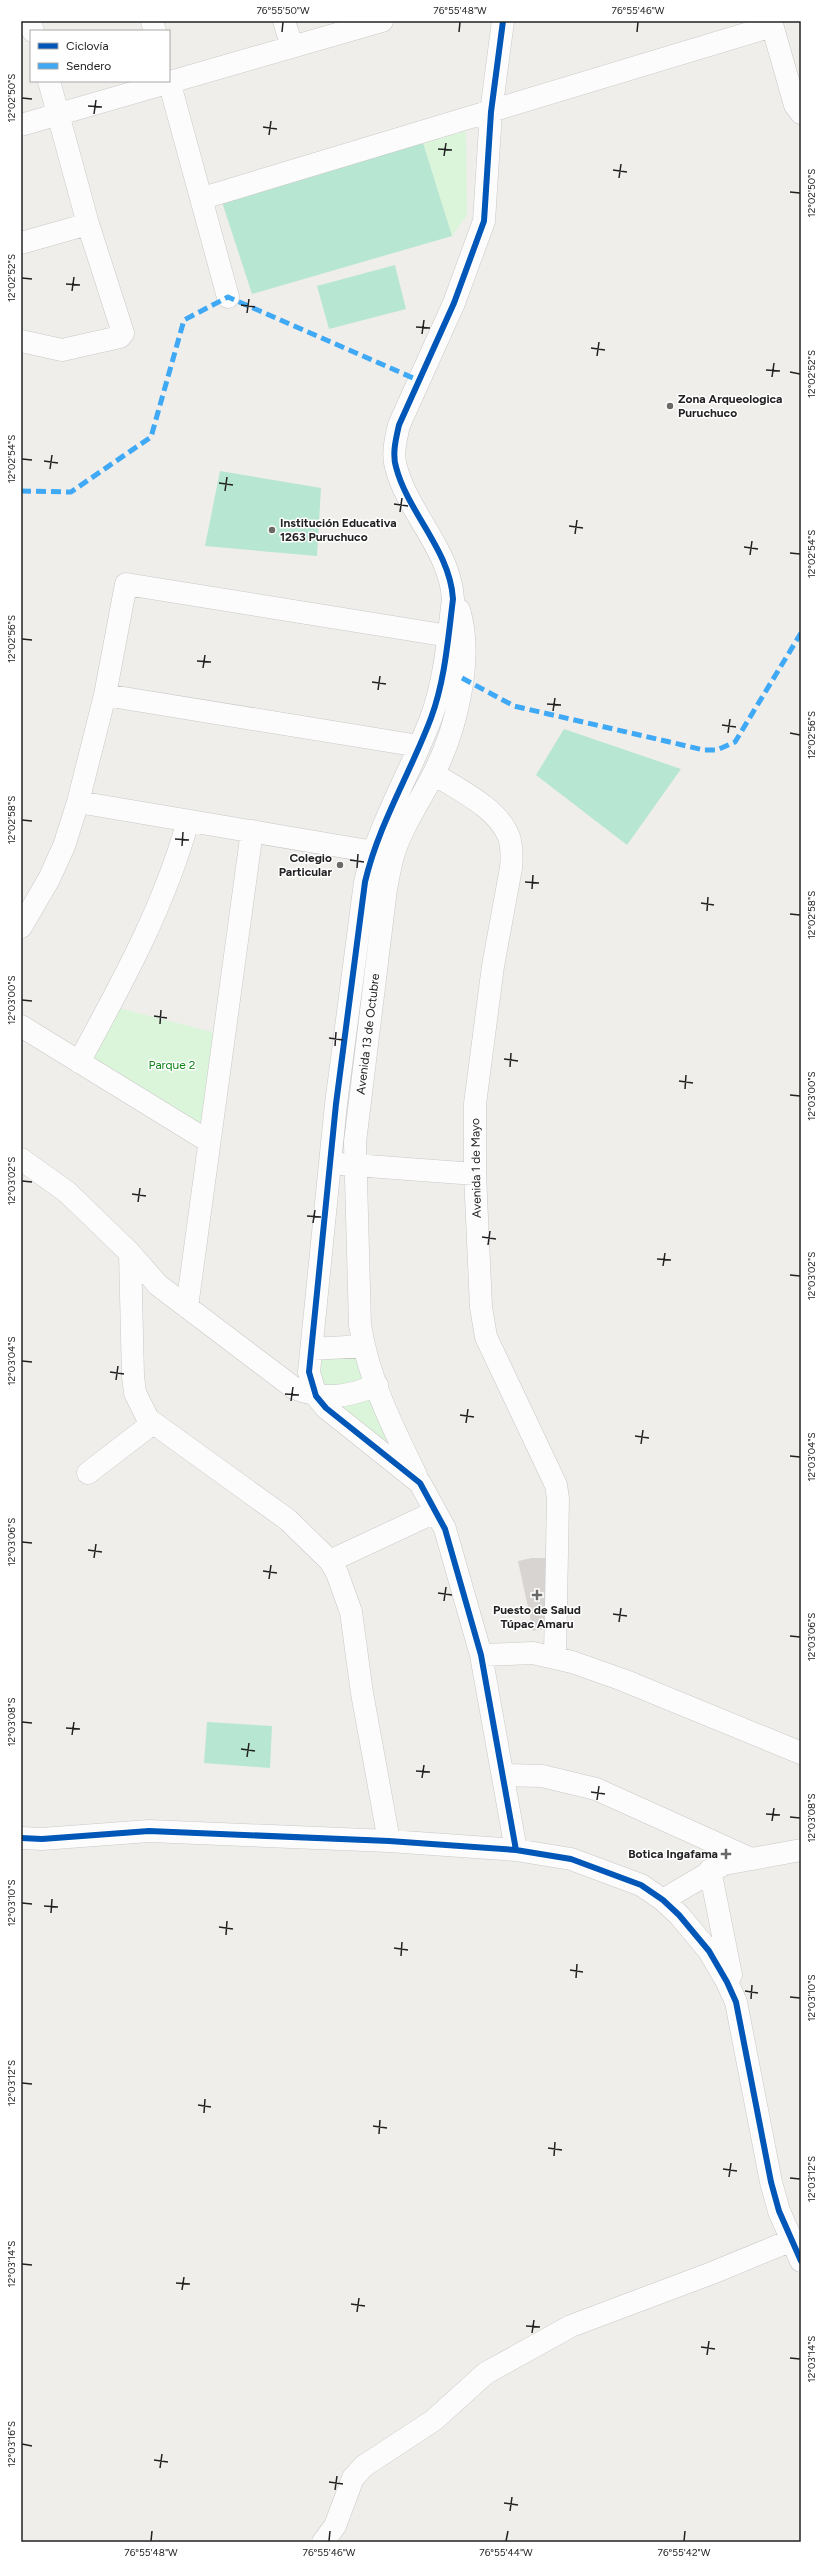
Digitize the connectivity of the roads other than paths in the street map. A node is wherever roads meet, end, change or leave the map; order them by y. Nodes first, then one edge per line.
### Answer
1 (284, 21) edge
2 (382, 21) edge
3 (503, 21) edge
4 (771, 23) edge
5 (292, 47) junction
6 (49, 82) edge
7 (169, 82) edge
8 (170, 82) edge
9 (491, 112) junction
10 (801, 113) edge
11 (60, 115) junction
12 (21, 125) edge
13 (203, 198) junction
14 (88, 224) junction
15 (21, 243) edge
16 (228, 297) dead end
17 (21, 341) edge
18 (453, 590) junction
19 (449, 636) junction
20 (105, 695) junction
21 (418, 746) junction
22 (434, 774) junction
23 (78, 802) junction
24 (188, 821) junction
25 (252, 832) junction
26 (383, 853) junction
27 (21, 927) edge
28 (21, 1026) edge
29 (79, 1062) junction
30 (208, 1141) junction
31 (21, 1159) edge
32 (329, 1163) junction
33 (355, 1165) junction
34 (475, 1174) junction
35 (130, 1253) junction
36 (187, 1307) junction
37 (364, 1346) junction
38 (312, 1349) junction
39 (377, 1385) junction
40 (316, 1396) junction
41 (153, 1423) junction
42 (88, 1473) dead end
43 (420, 1483) junction
44 (436, 1512) junction
45 (330, 1561) junction
46 (481, 1655) junction
47 (555, 1657) junction
48 (801, 1753) edge
49 (503, 1775) junction
50 (21, 1838) edge
51 (389, 1841) junction
52 (516, 1850) junction
53 (801, 1850) edge
54 (749, 1858) junction
55 (710, 1870) junction
56 (663, 1900) junction
57 (736, 2002) junction
58 (792, 2240) junction
59 (801, 2261) edge
60 (323, 2542) edge

1 - 5 street
2 - 5 street
3 - 9 street, Avenida 13 de Octubre
4 - 9 street
4 - 10 street
5 - 8 street
6 - 11 street
7 - 11 street
7 - 13 street
9 - 13 street
9 - 18 street, Avenida 13 de Octubre
11 - 12 street
11 - 14 street
13 - 16 street
14 - 15 street
14 - 17 street
18 - 19 street
18 - 22 street, Avenida 13 de Octubre
19 - 20 street
19 - 21 street
20 - 21 street
20 - 23 street
21 - 26 street
22 - 26 street, Avenida 13 de Octubre
22 - 34 street, Avenida 1 de Mayo
23 - 24 street
23 - 27 street
24 - 25 street
24 - 29 street
25 - 26 street
25 - 30 street
26 - 32 street
26 - 33 street, Avenida 13 de Octubre
28 - 29 street
29 - 30 street
30 - 36 street
31 - 35 street
32 - 33 street
32 - 38 street
33 - 34 street
33 - 37 street, Avenida 13 de Octubre
34 - 47 street, Avenida 1 de Mayo
35 - 36 street
35 - 41 street
36 - 40 street
37 - 38 street
37 - 39 street, Avenida 13 de Octubre
38 - 40 street
39 - 40 street
39 - 43 street, Avenida 13 de Octubre
40 - 43 street
41 - 42 street
41 - 45 street
43 - 44 street, Avenida 13 de Octubre
44 - 45 street
44 - 46 street, Avenida 13 de Octubre
45 - 51 street
46 - 47 street
46 - 49 street, Avenida 13 de Octubre
47 - 48 street
49 - 52 street, Avenida 13 de Octubre
49 - 54 street
50 - 51 street
51 - 52 street
52 - 56 street
53 - 54 street
54 - 55 street
55 - 56 street
55 - 57 street
56 - 57 street
57 - 58 street
58 - 59 street
58 - 60 street

